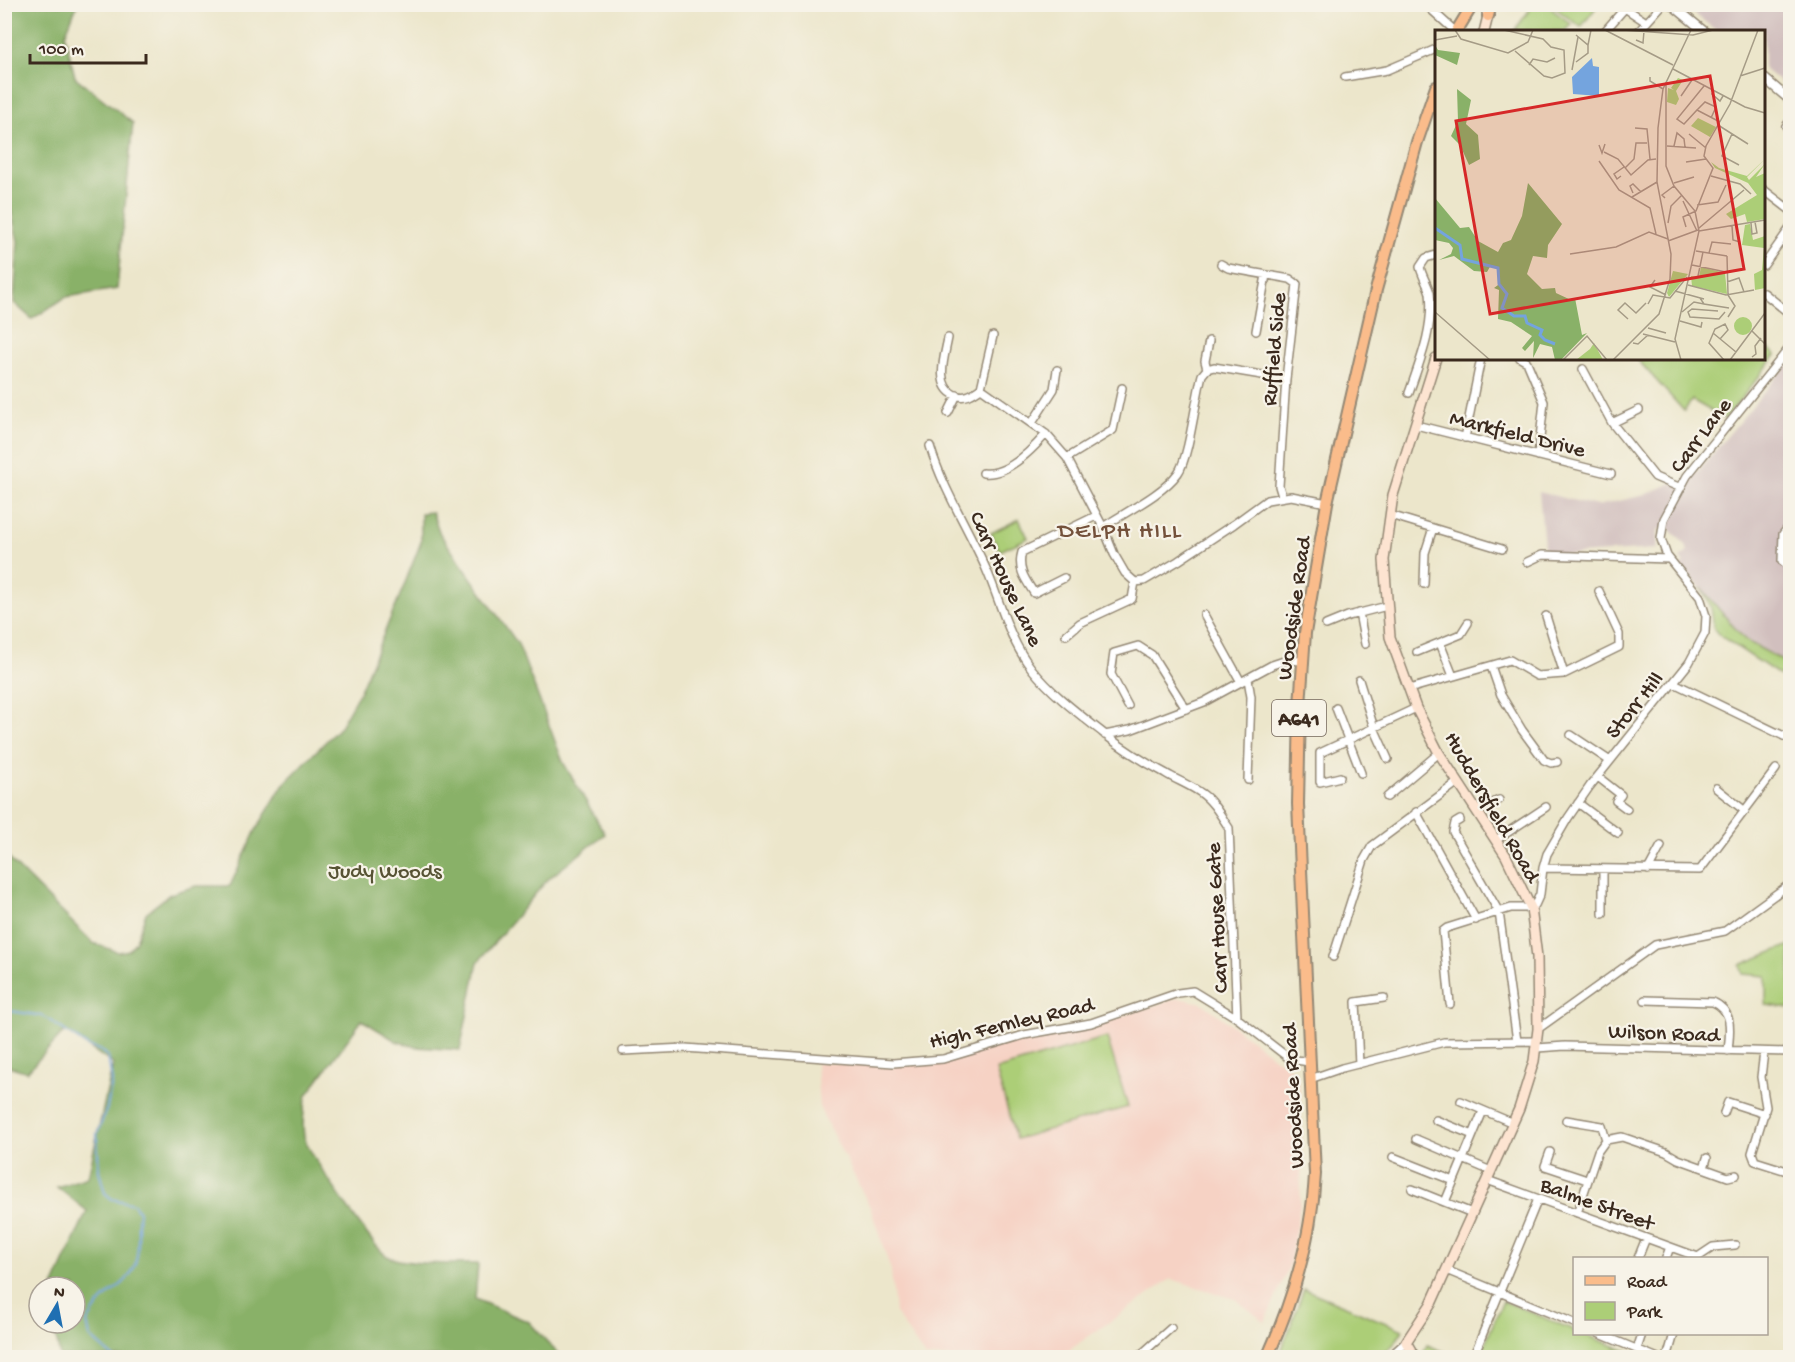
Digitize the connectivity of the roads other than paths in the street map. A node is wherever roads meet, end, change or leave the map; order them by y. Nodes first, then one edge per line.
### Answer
1 (1425, 4) edge
2 (1473, 4) edge
3 (1485, 4) edge
4 (1491, 4) edge
5 (1663, 4) edge
6 (1671, 4) edge
7 (1488, 16) junction
8 (1647, 22) junction
9 (1454, 30) edge
10 (1457, 30) edge
11 (1484, 30) edge
12 (1606, 30) edge
13 (1640, 30) edge
14 (1703, 30) edge
15 (1435, 50) edge
16 (1345, 77) dead end
17 (1765, 79) edge
18 (1435, 92) edge
19 (1791, 100) edge
20 (1791, 121) edge
21 (1791, 130) edge
22 (1765, 191) edge
23 (1791, 210) edge
24 (1791, 228) edge
25 (1435, 256) edge
26 (1221, 264) dead end
27 (1765, 264) edge
28 (1266, 275) junction
29 (1765, 294) edge
30 (1791, 314) edge
31 (1256, 331) dead end
32 (993, 336) dead end
33 (948, 338) dead end
34 (1209, 341) dead end
35 (1791, 347) edge
36 (1436, 360) edge
37 (1481, 360) edge
38 (1524, 360) edge
39 (1208, 369) junction
40 (1583, 369) dead end
41 (1057, 370) dead end
42 (1286, 379) junction
43 (981, 388) junction
44 (1122, 388) dead end
45 (1409, 393) dead end
46 (957, 395) junction
47 (1639, 410) dead end
48 (948, 412) dead end
49 (1032, 423) junction
50 (1612, 423) junction
51 (1416, 425) junction
52 (1046, 434) junction
53 (1465, 438) junction
54 (930, 446) dead end
55 (1538, 456) junction
56 (1067, 458) junction
57 (983, 473) dead end
58 (1611, 474) dead end
59 (1681, 488) junction
60 (1282, 496) junction
61 (1327, 502) junction
62 (1390, 515) junction
63 (1096, 516) junction
64 (1664, 519) joint
65 (1791, 525) edge
66 (1103, 527) junction
67 (1433, 528) junction
68 (1502, 549) dead end
69 (1669, 559) junction
70 (1527, 562) dead end
71 (1791, 567) edge
72 (1064, 578) dead end
73 (1135, 582) junction
74 (1424, 584) dead end
75 (1599, 591) dead end
76 (1388, 606) junction
77 (1359, 614) junction
78 (1204, 615) dead end
79 (1545, 615) dead end
80 (1468, 622) dead end
81 (1326, 625) dead end
82 (1066, 635) dead end
83 (1440, 643) junction
84 (1365, 644) dead end
85 (1417, 652) dead end
86 (1302, 661) junction
87 (1491, 666) junction
88 (1564, 674) junction
89 (1453, 676) junction
90 (1359, 680) dead end
91 (1245, 681) junction
92 (1674, 682) junction
93 (1409, 689) junction
94 (1128, 706) dead end
95 (1336, 708) dead end
96 (1416, 708) junction
97 (1186, 709) junction
98 (1374, 728) junction
99 (1106, 735) junction
100 (1571, 735) dead end
101 (1791, 739) edge
102 (1348, 740) junction
103 (1439, 753) junction
104 (1388, 759) dead end
105 (1610, 761) junction
106 (1557, 762) dead end
107 (1776, 769) dead end
108 (1361, 773) dead end
109 (1340, 777) dead end
110 (1598, 777) junction
111 (1248, 780) dead end
112 (1458, 782) junction
113 (1716, 788) dead end
114 (1387, 797) dead end
115 (1499, 800) dead end
116 (1578, 803) junction
117 (1546, 807) dead end
118 (1627, 809) dead end
119 (1477, 811) junction
120 (1745, 811) junction
121 (1416, 812) junction
122 (1460, 820) dead end
123 (1618, 833) dead end
124 (1496, 840) junction
125 (1661, 846) dead end
126 (1543, 868) junction
127 (1603, 869) junction
128 (1648, 870) junction
129 (1791, 884) edge
130 (1531, 908) junction
131 (1499, 912) junction
132 (1603, 914) dead end
133 (1476, 920) junction
134 (1333, 957) dead end
135 (1384, 998) dead end
136 (1645, 1000) dead end
137 (1450, 1004) dead end
138 (1237, 1018) junction
139 (1538, 1029) junction
140 (1517, 1041) junction
141 (1537, 1044) junction
142 (623, 1051) dead end
143 (1728, 1051) junction
144 (1764, 1052) junction
145 (1791, 1052) edge
146 (1309, 1062) junction
147 (1359, 1064) junction
148 (1310, 1079) junction
149 (1461, 1101) dead end
150 (1483, 1111) junction
151 (1724, 1113) dead end
152 (1765, 1114) junction
153 (1436, 1120) dead end
154 (1566, 1120) dead end
155 (1513, 1123) junction
156 (1473, 1135) junction
157 (1416, 1139) dead end
158 (1606, 1140) junction
159 (1550, 1152) dead end
160 (1393, 1157) dead end
161 (1707, 1158) dead end
162 (1463, 1159) junction
163 (1704, 1168) junction
164 (1791, 1172) edge
165 (1736, 1175) dead end
166 (1489, 1176) junction
167 (1587, 1180) junction
168 (1454, 1181) junction
169 (1412, 1189) dead end
170 (1538, 1199) junction
171 (1445, 1202) junction
172 (1472, 1213) junction
173 (1577, 1213) junction
174 (1646, 1238) junction
175 (1735, 1245) dead end
176 (1670, 1247) junction
177 (1638, 1257) edge
178 (1666, 1257) edge
179 (1695, 1257) edge
180 (1698, 1257) edge
181 (1446, 1270) junction
182 (1499, 1292) junction
183 (1573, 1322) edge
184 (1171, 1328) dead end
185 (1609, 1335) edge
186 (1642, 1335) edge
187 (1674, 1335) edge
188 (1406, 1342) junction
189 (1637, 1349) junction
190 (1474, 1355) dead end
191 (1137, 1358) edge
192 (1267, 1358) edge
193 (1388, 1358) edge
194 (1411, 1358) edge
195 (1658, 1358) edge
196 (1667, 1358) edge

1 - 9 street
2 - 10 main road
3 - 7 main road
4 - 7 main road
5 - 8 street
6 - 14 street
7 - 11 main road
8 - 12 street
8 - 13 street
15 - 16 street
17 - 19 street
18 - 61 main road, Woodside Road / A641
20 - 21 street
22 - 23 street
24 - 27 street
25 - 45 street
26 - 28 street, Ruffield Side
28 - 31 street
28 - 42 street, Ruffield Side
29 - 30 street
32 - 43 street
33 - 46 street
34 - 39 street
35 - 59 street, Carr Lane
36 - 51 main road, Huddersfield Road
37 - 53 street
38 - 55 street
39 - 42 street
39 - 66 street
40 - 50 street
41 - 49 street
42 - 60 street, Ruffield Side
43 - 46 street
43 - 49 street
44 - 56 street
46 - 48 street
47 - 50 street
49 - 52 street
50 - 59 street
51 - 53 street, Markfield Drive
51 - 62 main road, Huddersfield Road
52 - 56 street
52 - 57 street
53 - 55 street, Markfield Drive
54 - 99 street, Carr House Lane
55 - 58 street, Markfield Drive
56 - 63 street
59 - 64 street, Carr Lane
60 - 61 street
60 - 73 street
61 - 86 main road, Woodside Road / A641
62 - 67 street
62 - 76 main road, Huddersfield Road
63 - 66 street
63 - 72 street
64 - 69 street, Storr Hill
65 - 71 street
66 - 73 street
67 - 68 street
67 - 74 street
69 - 70 street
69 - 92 street, Storr Hill
73 - 82 street
75 - 88 street
76 - 77 street
76 - 93 main road, Huddersfield Road
77 - 81 street
77 - 84 street
78 - 91 street
79 - 88 street
80 - 83 street
83 - 85 street
83 - 89 street
86 - 91 street
86 - 146 main road, Woodside Road / A641
87 - 88 street
87 - 89 street
87 - 106 street
89 - 93 street
90 - 98 street
91 - 97 street
91 - 111 street
92 - 101 street
92 - 105 street, Storr Hill
93 - 96 main road, Huddersfield Road
94 - 97 street
95 - 102 street
96 - 98 street
96 - 103 main road, Huddersfield Road
97 - 99 street
98 - 102 street
98 - 104 street
99 - 138 street, Carr House Gate
100 - 105 street
102 - 108 street
102 - 109 street
103 - 112 main road, Huddersfield Road
103 - 114 street
105 - 110 street, Storr Hill
107 - 120 street
110 - 116 street, Storr Hill
110 - 118 street
112 - 119 main road, Huddersfield Road
112 - 121 street
113 - 120 street
115 - 119 street
116 - 123 street
116 - 126 street, Storr Hill
117 - 124 street
119 - 124 main road, Huddersfield Road
120 - 128 street
121 - 133 street
121 - 134 street
122 - 131 street
124 - 130 main road, Huddersfield Road
125 - 128 street
126 - 127 street
126 - 130 street, Storr Hill
127 - 128 street
127 - 132 street
129 - 139 street
130 - 131 street
130 - 139 main road, Huddersfield Road
131 - 133 street
131 - 140 street
133 - 137 street
135 - 147 street
136 - 143 street
138 - 142 street, High Fernley Road
138 - 146 street, High Fernley Road
139 - 141 main road, Huddersfield Road
140 - 141 street
140 - 147 street
141 - 143 street, Wilson Road
141 - 155 main road, Huddersfield Road
143 - 144 street, Wilson Road
144 - 145 street, Wilson Road
144 - 152 street
146 - 148 main road, Woodside Road / A641
147 - 148 street
148 - 192 main road, Woodside Road / A641
149 - 150 street
150 - 155 street
150 - 156 street
151 - 152 street
152 - 164 street
153 - 156 street
154 - 158 street
155 - 166 main road, Huddersfield Road
156 - 162 street
157 - 162 street, Balme Street
158 - 163 street
158 - 167 street
159 - 167 street
160 - 168 street
161 - 163 street
162 - 166 street, Balme Street
162 - 168 street
163 - 165 street
166 - 170 street, Balme Street
166 - 172 main road, Huddersfield Road
167 - 173 street
168 - 171 street
169 - 171 street
170 - 173 street, Balme Street
170 - 182 street
171 - 172 street
172 - 181 main road, Huddersfield Road
173 - 174 street, Balme Street
174 - 176 street, Balme Street
174 - 177 street
175 - 180 street
176 - 178 street
176 - 179 street, Balme Street
181 - 182 street
181 - 188 main road, Huddersfield Road
182 - 183 street
182 - 190 street
184 - 191 street
185 - 189 street
186 - 189 street
187 - 196 street
188 - 193 street, Huddersfield Road
188 - 194 main road
189 - 195 street

